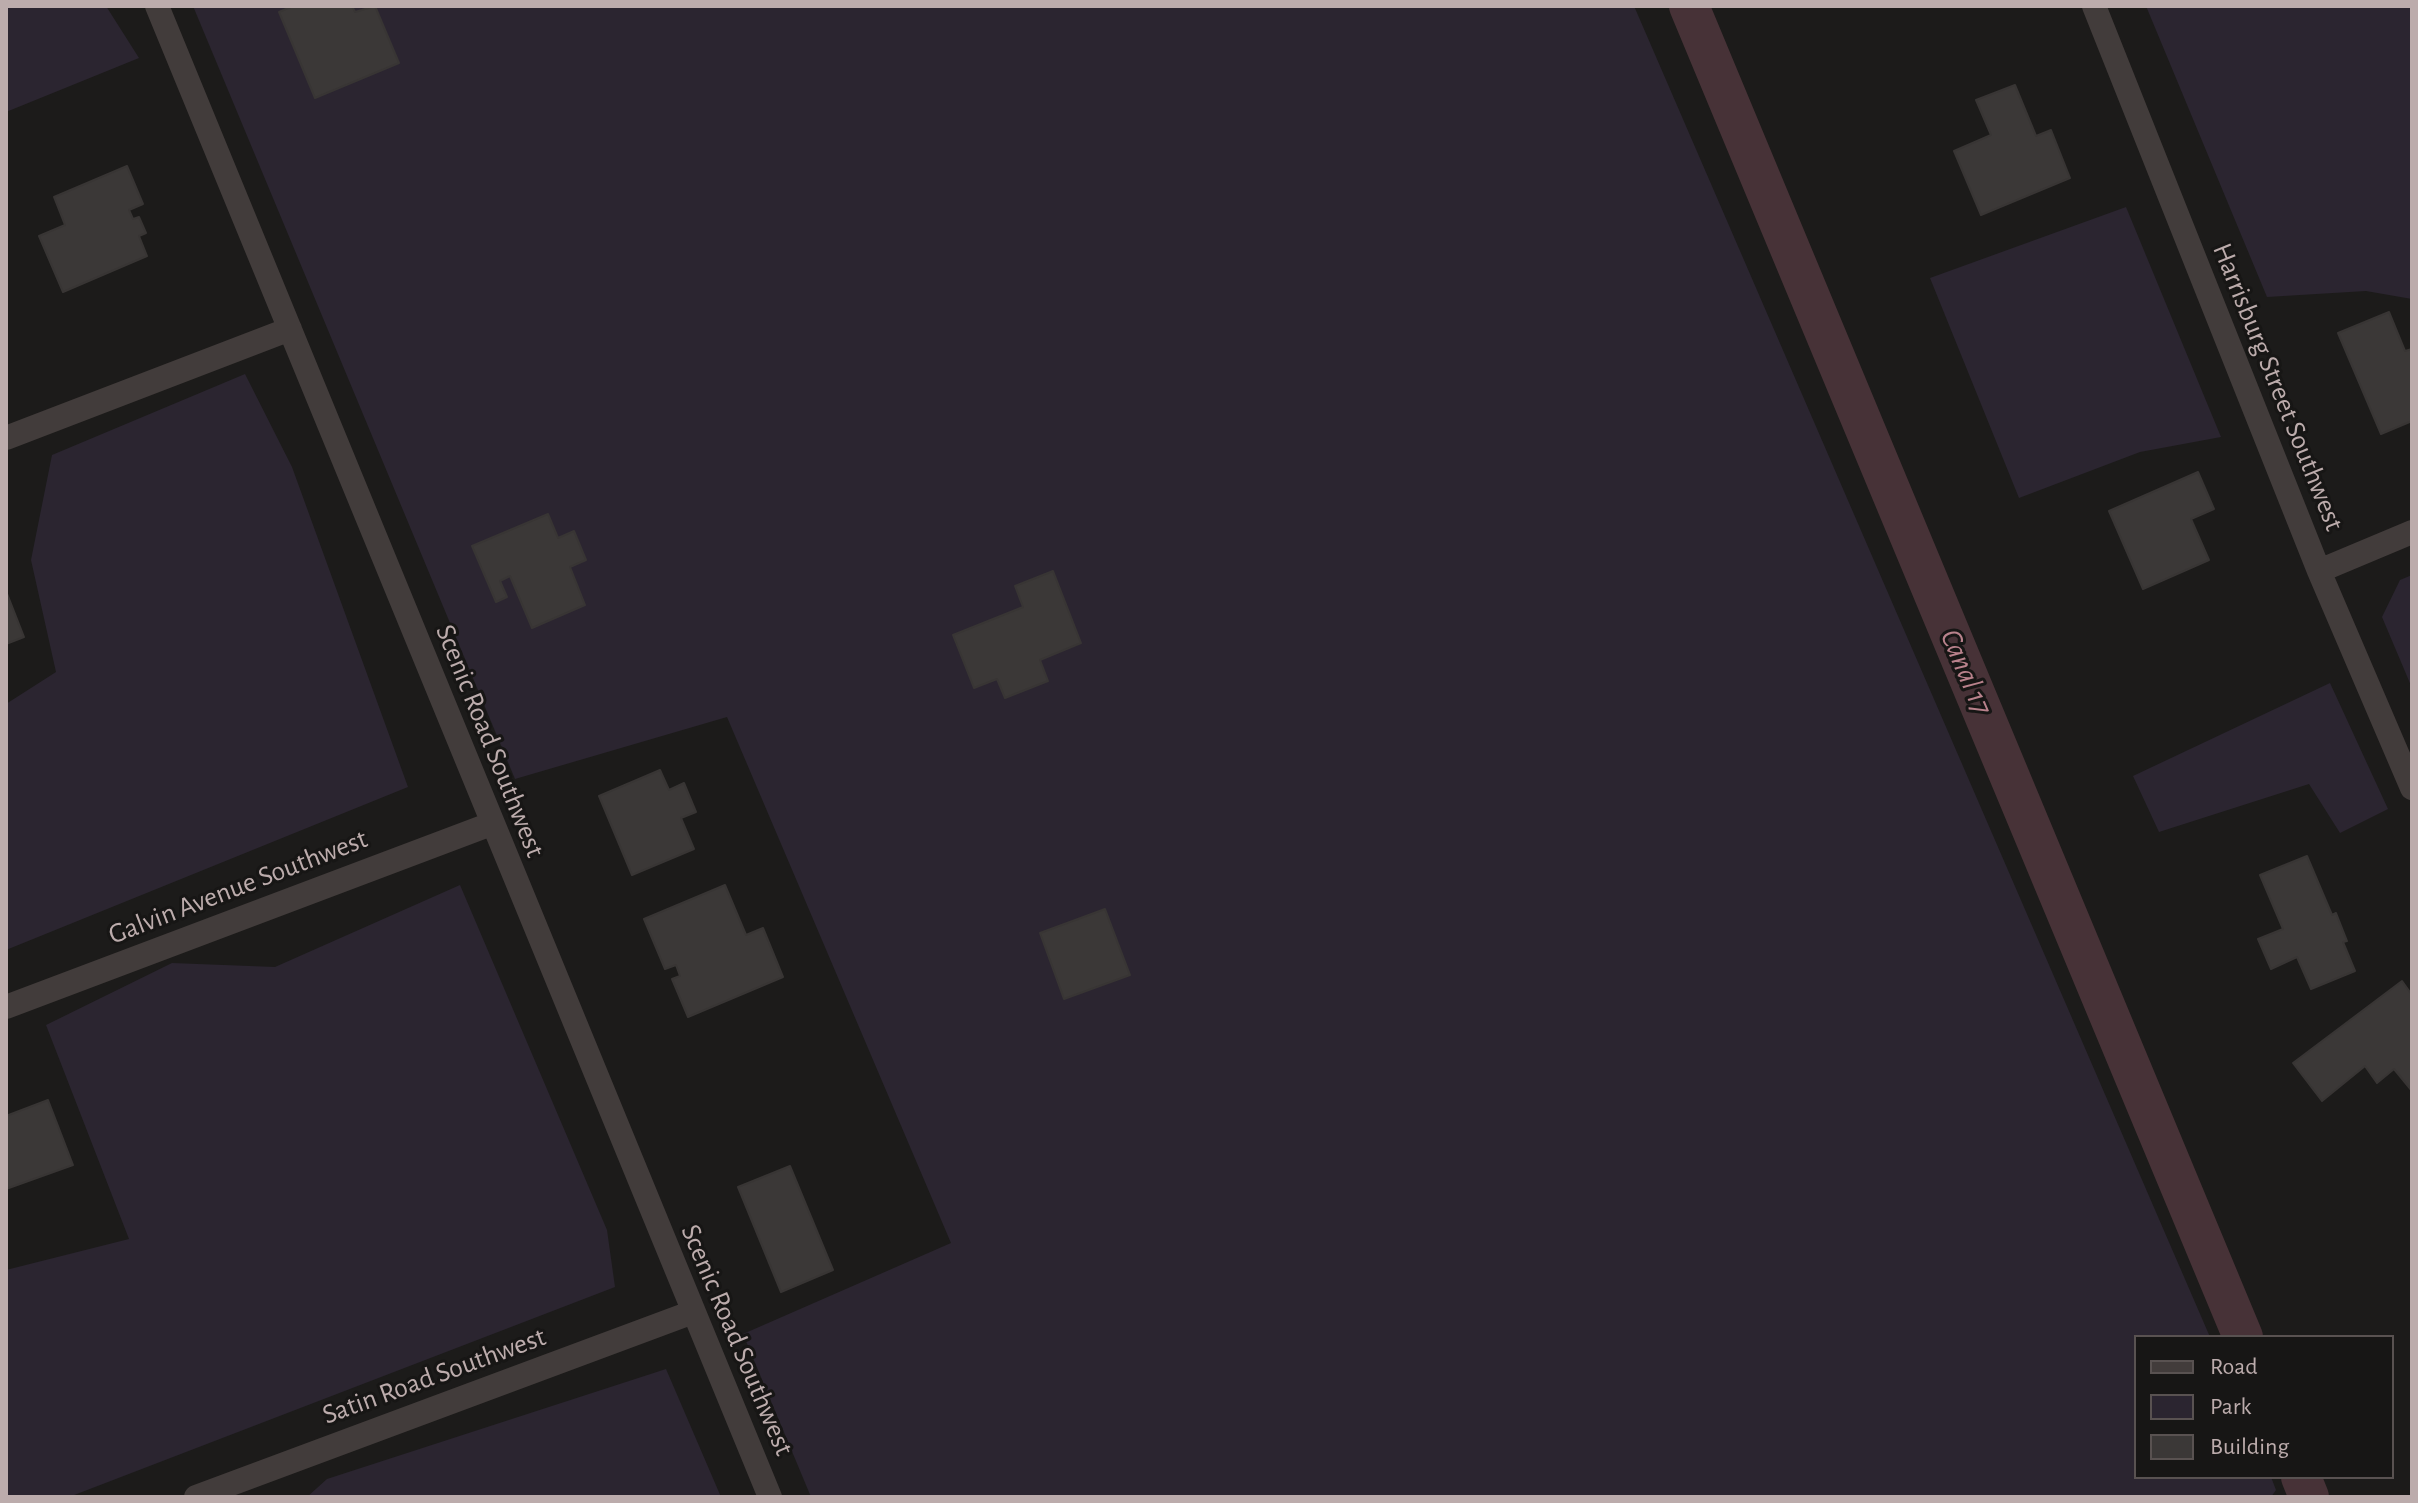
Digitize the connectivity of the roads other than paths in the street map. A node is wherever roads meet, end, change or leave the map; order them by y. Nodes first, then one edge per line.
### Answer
1 (157, 6) edge
2 (2094, 6) edge
3 (290, 329) junction
4 (6, 438) edge
5 (2412, 532) edge
6 (2319, 571) junction
7 (2412, 788) edge
8 (491, 824) junction
9 (6, 1007) edge
10 (693, 1312) junction
11 (197, 1497) edge
12 (770, 1497) edge

1 - 3 street, Scenic Road Southwest
2 - 6 street, Harrisburg Street Southwest
3 - 4 street
3 - 8 street, Scenic Road Southwest
5 - 6 street
6 - 7 street, Harrisburg Street Southwest
8 - 9 street, Galvin Avenue Southwest
8 - 10 street, Scenic Road Southwest
10 - 11 street, Satin Road Southwest
10 - 12 street, Scenic Road Southwest

